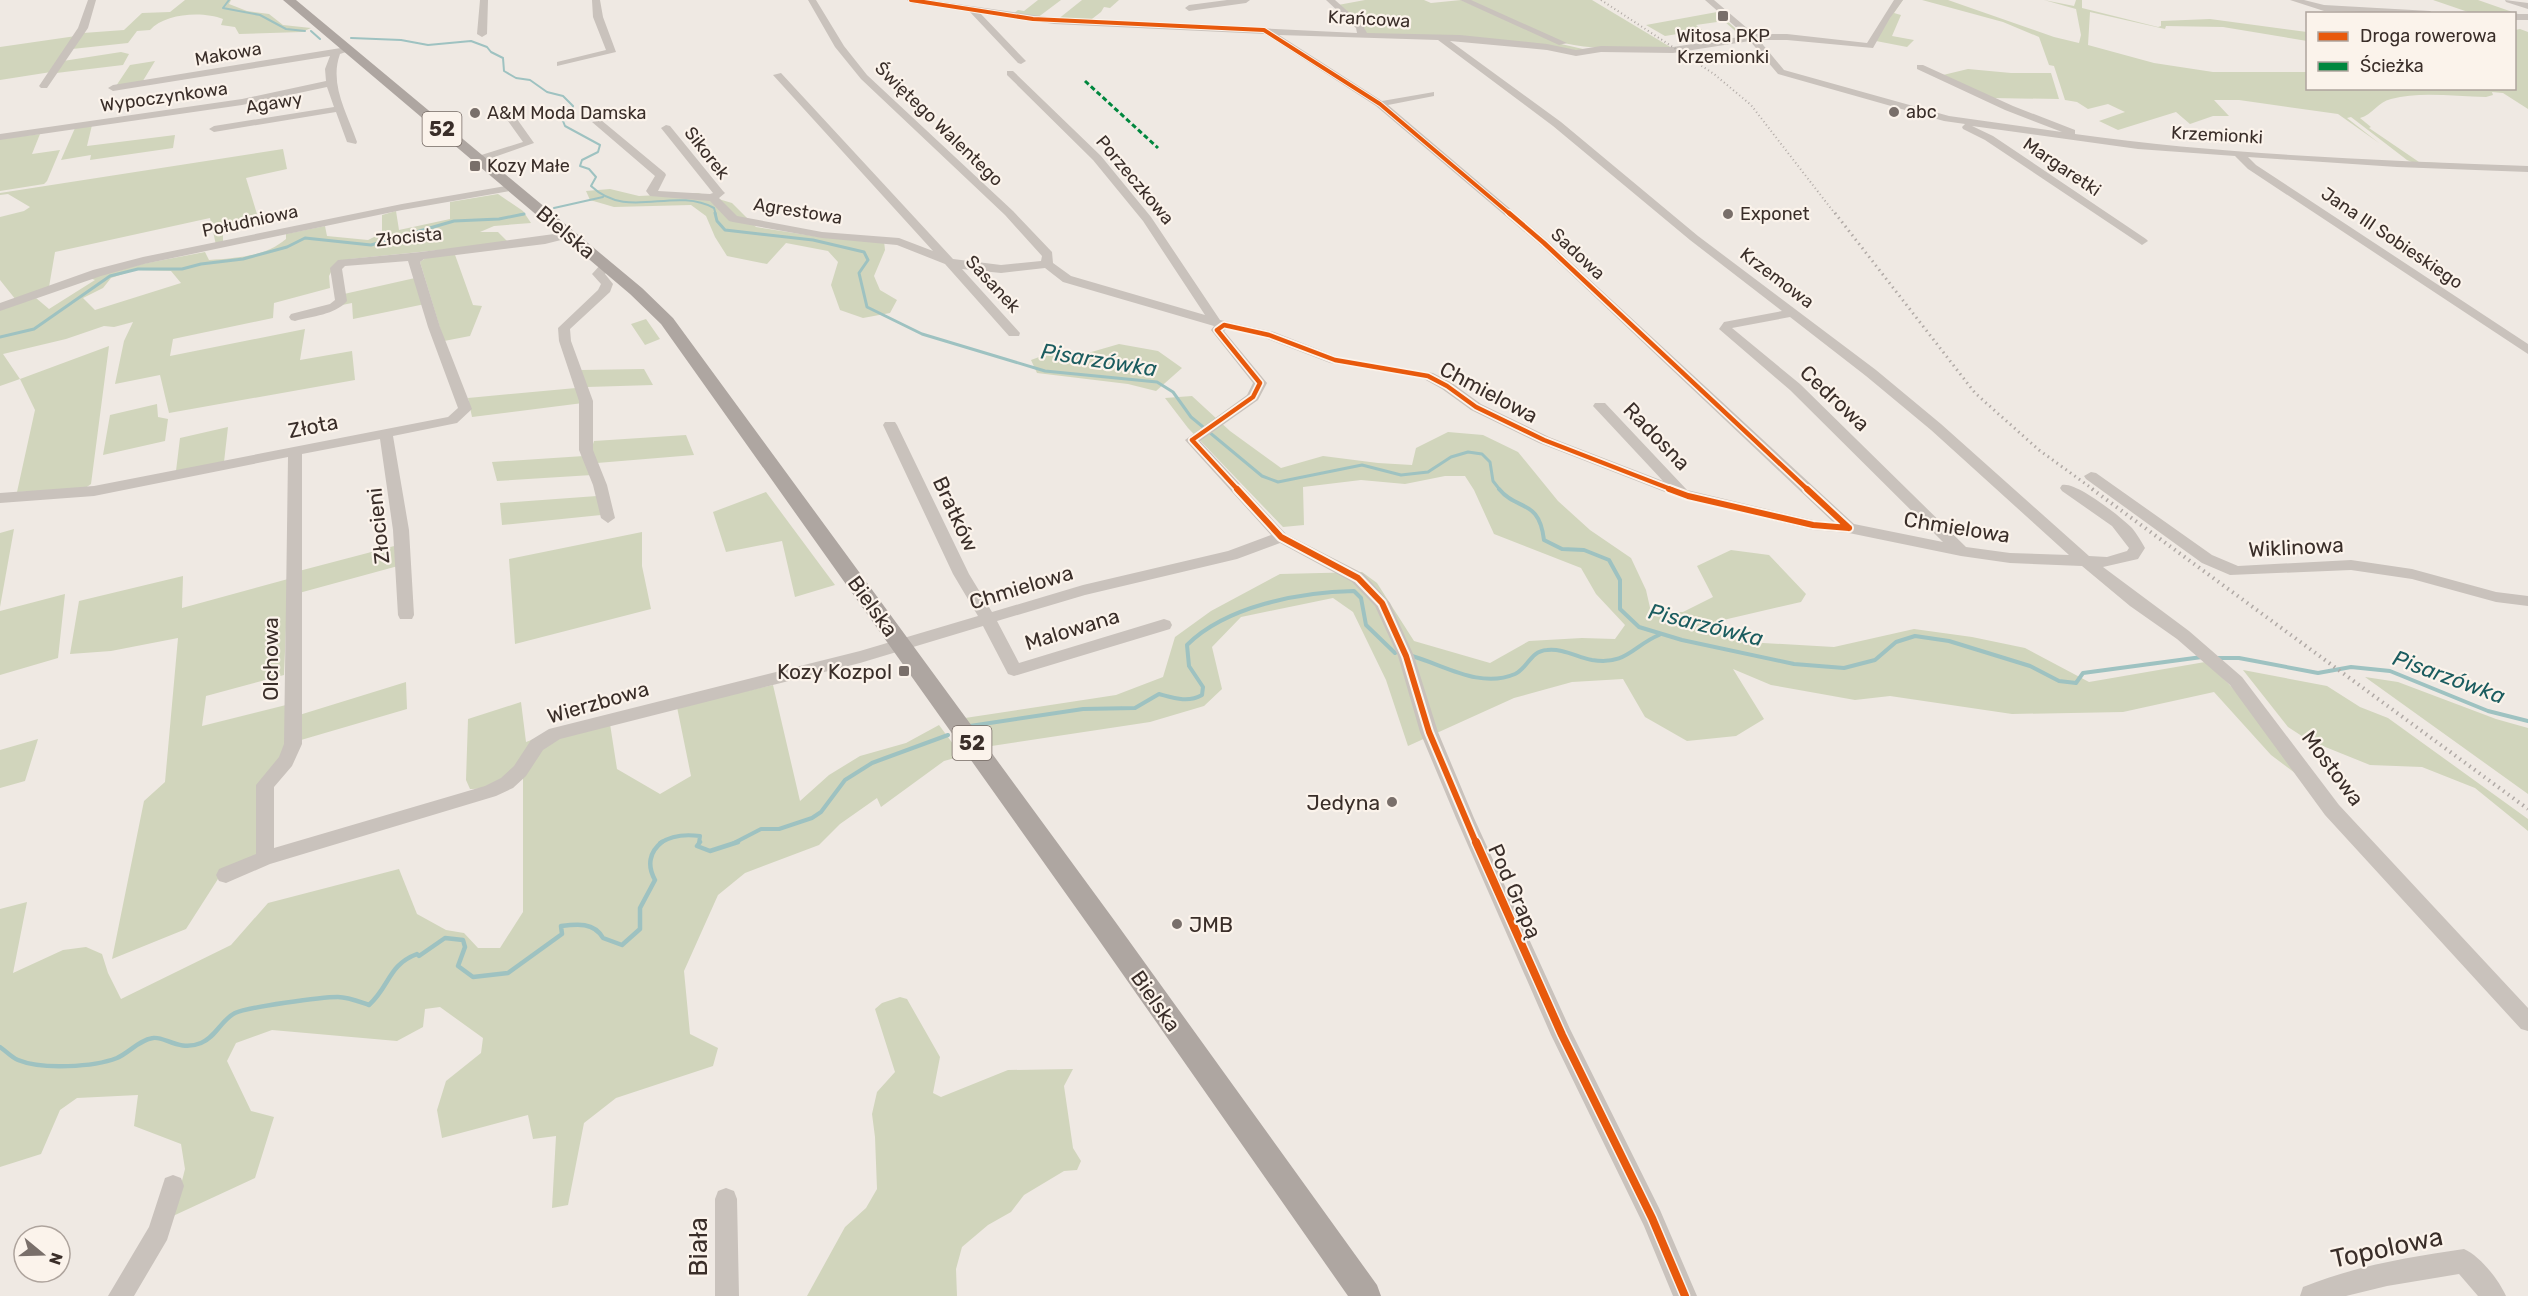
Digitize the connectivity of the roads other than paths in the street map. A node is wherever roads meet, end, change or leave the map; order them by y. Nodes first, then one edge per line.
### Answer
1 (92, 0) edge
2 (289, 0) edge
3 (484, 0) edge
4 (596, 0) edge
5 (812, 0) edge
6 (911, 0) edge
7 (1246, 0) edge
8 (1330, 0) edge
9 (1464, 0) edge
10 (1710, 0) edge
11 (1899, 0) edge
12 (2294, 0) edge
13 (2509, 0) edge
14 (2528, 6) edge
15 (1189, 8) dead end
16 (974, 9) junction
17 (2395, 12) edge
18 (1264, 30) junction
19 (482, 34) dead end
20 (1362, 36) junction
21 (1439, 38) junction
22 (1753, 38) junction
23 (1591, 50) junction
24 (342, 51) junction
25 (1021, 61) dead end
26 (560, 64) dead end
27 (1920, 67) dead end
28 (1010, 73) dead end
29 (778, 75) dead end
30 (331, 83) junction
31 (44, 86) dead end
32 (113, 88) dead end
33 (1430, 94) dead end
34 (1380, 104) junction
35 (339, 109) junction
36 (508, 114) dead end
37 (597, 122) dead end
38 (1963, 122) junction
39 (666, 128) dead end
40 (214, 129) dead end
41 (0, 137) edge
42 (2076, 139) junction
43 (352, 142) dead end
44 (2238, 154) junction
45 (479, 159) junction
46 (2528, 169) edge
47 (512, 188) junction
48 (713, 198) junction
49 (569, 235) junction
50 (2142, 241) dead end
51 (421, 256) junction
52 (946, 260) junction
53 (1047, 264) junction
54 (606, 266) junction
55 (0, 307) edge
56 (1793, 313) junction
57 (295, 317) dead end
58 (1220, 324) junction
59 (1014, 333) dead end
60 (2528, 350) edge
61 (1600, 406) dead end
62 (890, 425) dead end
63 (386, 433) junction
64 (295, 451) junction
65 (2091, 476) dead end
66 (2067, 488) dead end
67 (1684, 494) junction
68 (0, 498) edge
69 (608, 518) dead end
70 (1850, 528) junction
71 (1281, 537) junction
72 (1961, 551) junction
73 (2084, 560) junction
74 (2528, 601) edge
75 (406, 615) dead end
76 (988, 619) junction
77 (1164, 625) dead end
78 (902, 645) junction
79 (265, 858) junction
80 (226, 875) dead end
81 (2528, 1022) edge
82 (172, 1186) dead end
83 (726, 1199) dead end
84 (2343, 1291) edge
85 (120, 1296) edge
86 (727, 1296) edge
87 (1366, 1296) edge
88 (1685, 1296) edge
89 (2312, 1296) edge
90 (2494, 1296) edge

1 - 31 street
2 - 24 main road, Bielska / 52
3 - 19 street
4 - 26 street
5 - 53 street, Świętego Walentego
6 - 16 street, Krańcowa
7 - 15 street
8 - 20 street
9 - 23 street
10 - 22 street
11 - 22 street
12 - 17 street
13 - 14 street
16 - 18 street, Krańcowa
16 - 25 street
18 - 20 street, Krańcowa
18 - 34 street, Sadowa
20 - 21 street, Krańcowa
21 - 23 street, Krańcowa
21 - 56 street, Krzemowa
22 - 23 street, Krańcowa
22 - 38 street
24 - 30 street
24 - 32 street, Makowa
24 - 45 main road, Bielska / 52
27 - 42 street, Krzemionki
28 - 58 street, Porzeczkowa
29 - 52 street
30 - 35 street
30 - 41 street, Wypoczynkowa
33 - 34 street
34 - 70 street, Sadowa
35 - 40 street, Agawy
35 - 43 street
36 - 45 street
37 - 48 street
38 - 42 street
38 - 50 street, Margaretki
39 - 48 street, Sikorek
42 - 44 street, Krzemionki
44 - 46 street, Krzemionki
44 - 60 street, Jana III Sobieskiego
45 - 47 main road, Bielska / 52
47 - 49 main road, Bielska / 52
47 - 55 street, Południowa
48 - 52 street, Agrestowa
49 - 51 street, Złocista
49 - 54 main road, Bielska / 52
51 - 57 street, Złocista
51 - 63 street, Złota
52 - 53 street, Agrestowa
52 - 59 street, Sasanek
53 - 58 street, Chmielowa
54 - 69 street
54 - 78 main road, Bielska / 52
56 - 72 street, Cedrowa
56 - 73 street, Krzemowa
58 - 67 street, Chmielowa
58 - 71 street
61 - 67 street, Radosna
62 - 76 street, Bratków
63 - 64 street, Złota
63 - 75 street, Złocieni
64 - 68 street, Złota
64 - 79 street, Olchowa
65 - 74 street, Wiklinowa
66 - 73 street
67 - 70 street, Chmielowa
70 - 72 street, Chmielowa
71 - 76 street, Chmielowa
71 - 88 street, Pod Grapą
72 - 73 street, Chmielowa
73 - 81 street, Mostowa
76 - 77 street, Malowana
76 - 78 street, Chmielowa
78 - 79 street, Wierzbowa
78 - 87 main road, Bielska / 52
79 - 80 street, Wierzbowa
82 - 85 street
83 - 86 street, Biała
84 - 89 street, Topolowa
84 - 90 street, Topolowa

